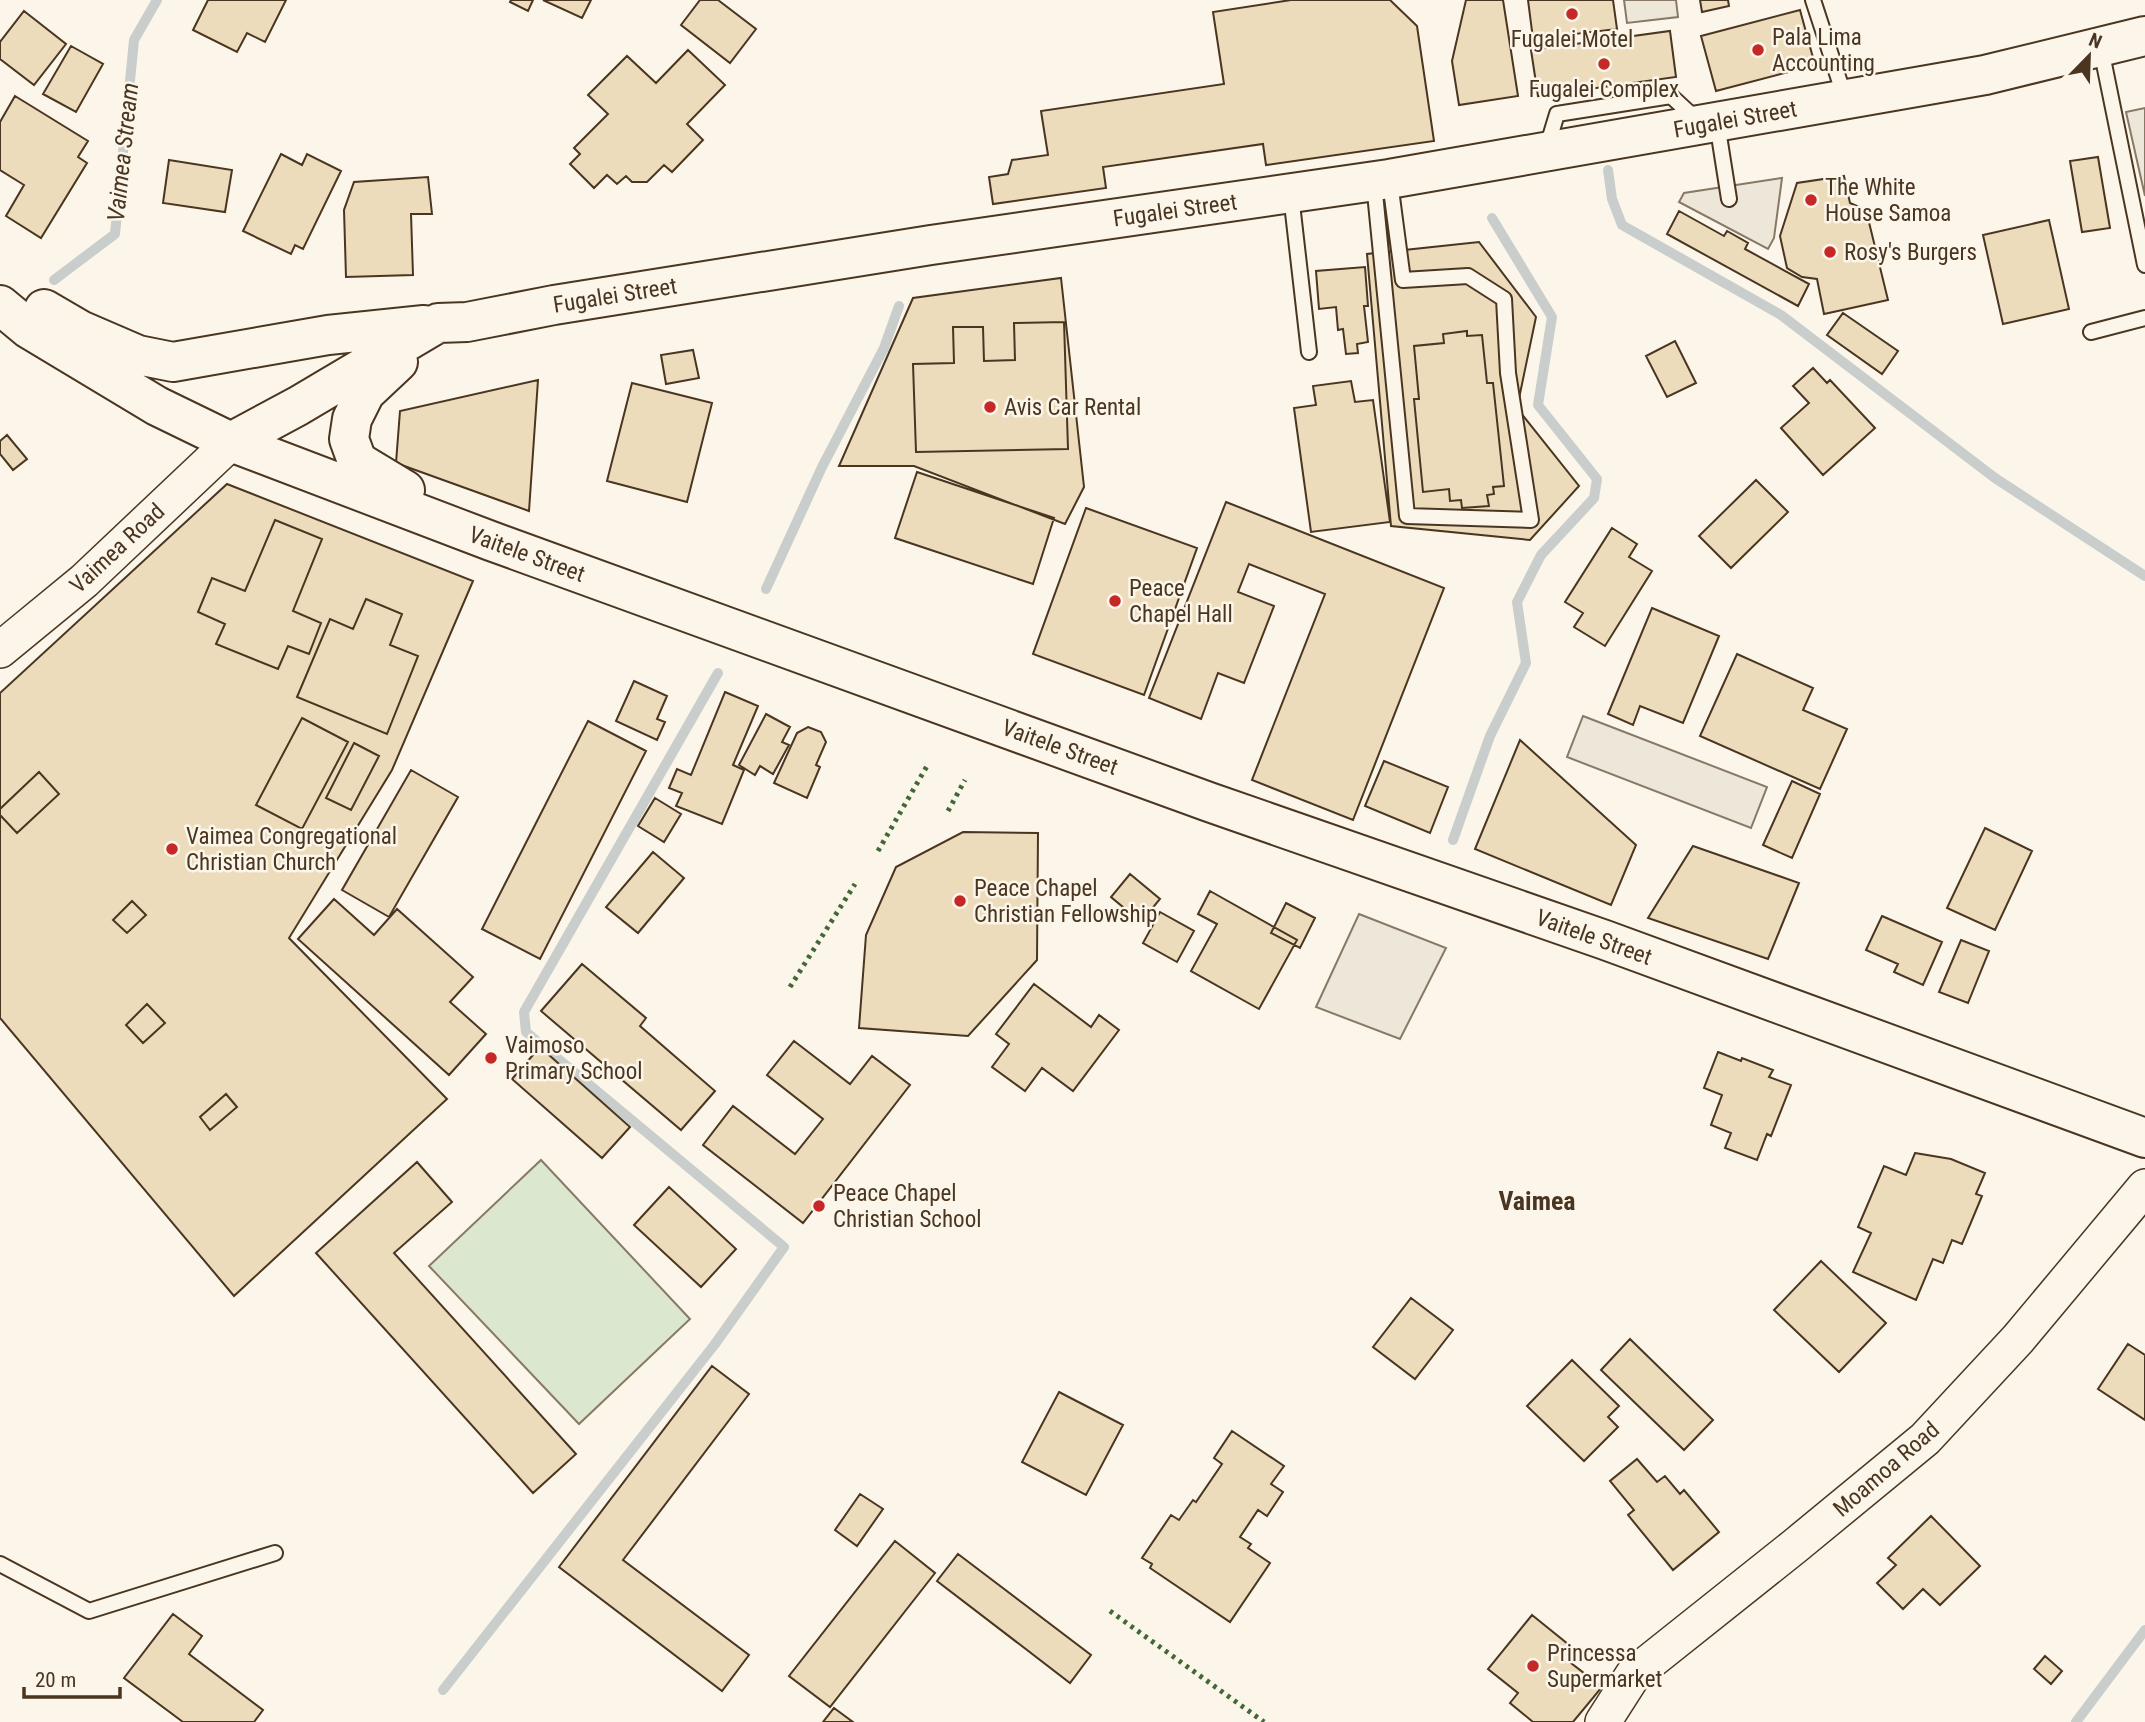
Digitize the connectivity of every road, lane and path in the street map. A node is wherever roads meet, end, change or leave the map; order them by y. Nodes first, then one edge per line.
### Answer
1 (1814, 0) edge
2 (2145, 36) edge
3 (2101, 47) junction
4 (1846, 99) junction
5 (1710, 123) junction
6 (1382, 180) junction
7 (1291, 193) junction
8 (1729, 199) dead end
9 (2145, 265) edge
10 (0, 283) edge
11 (0, 305) edge
12 (2145, 318) edge
13 (439, 323) junction
14 (2091, 332) dead end
15 (1309, 352) dead end
16 (231, 442) junction
17 (491, 541) junction
18 (0, 650) edge
19 (2145, 1138) edge
20 (2145, 1187) edge
21 (275, 1553) dead end
22 (0, 1564) edge
23 (1602, 1722) edge

1 - 4 lane
2 - 3 main road, Fugalei Street
3 - 4 main road, Fugalei Street
3 - 9 lane
4 - 5 main road, Fugalei Street
5 - 6 main road, Fugalei Street
5 - 8 lane
6 - 6 lane
6 - 7 main road, Fugalei Street
7 - 13 main road, Fugalei Street
7 - 15 lane
10 - 13 main road
11 - 16 main road, Vaitele Street
12 - 14 lane
13 - 16 main road, Fugalei Street
13 - 17 main road
16 - 17 main road, Vaitele Street
16 - 18 street, Vaimea Road
17 - 19 main road, Vaitele Street
20 - 23 street, Moamoa Road
21 - 22 lane

